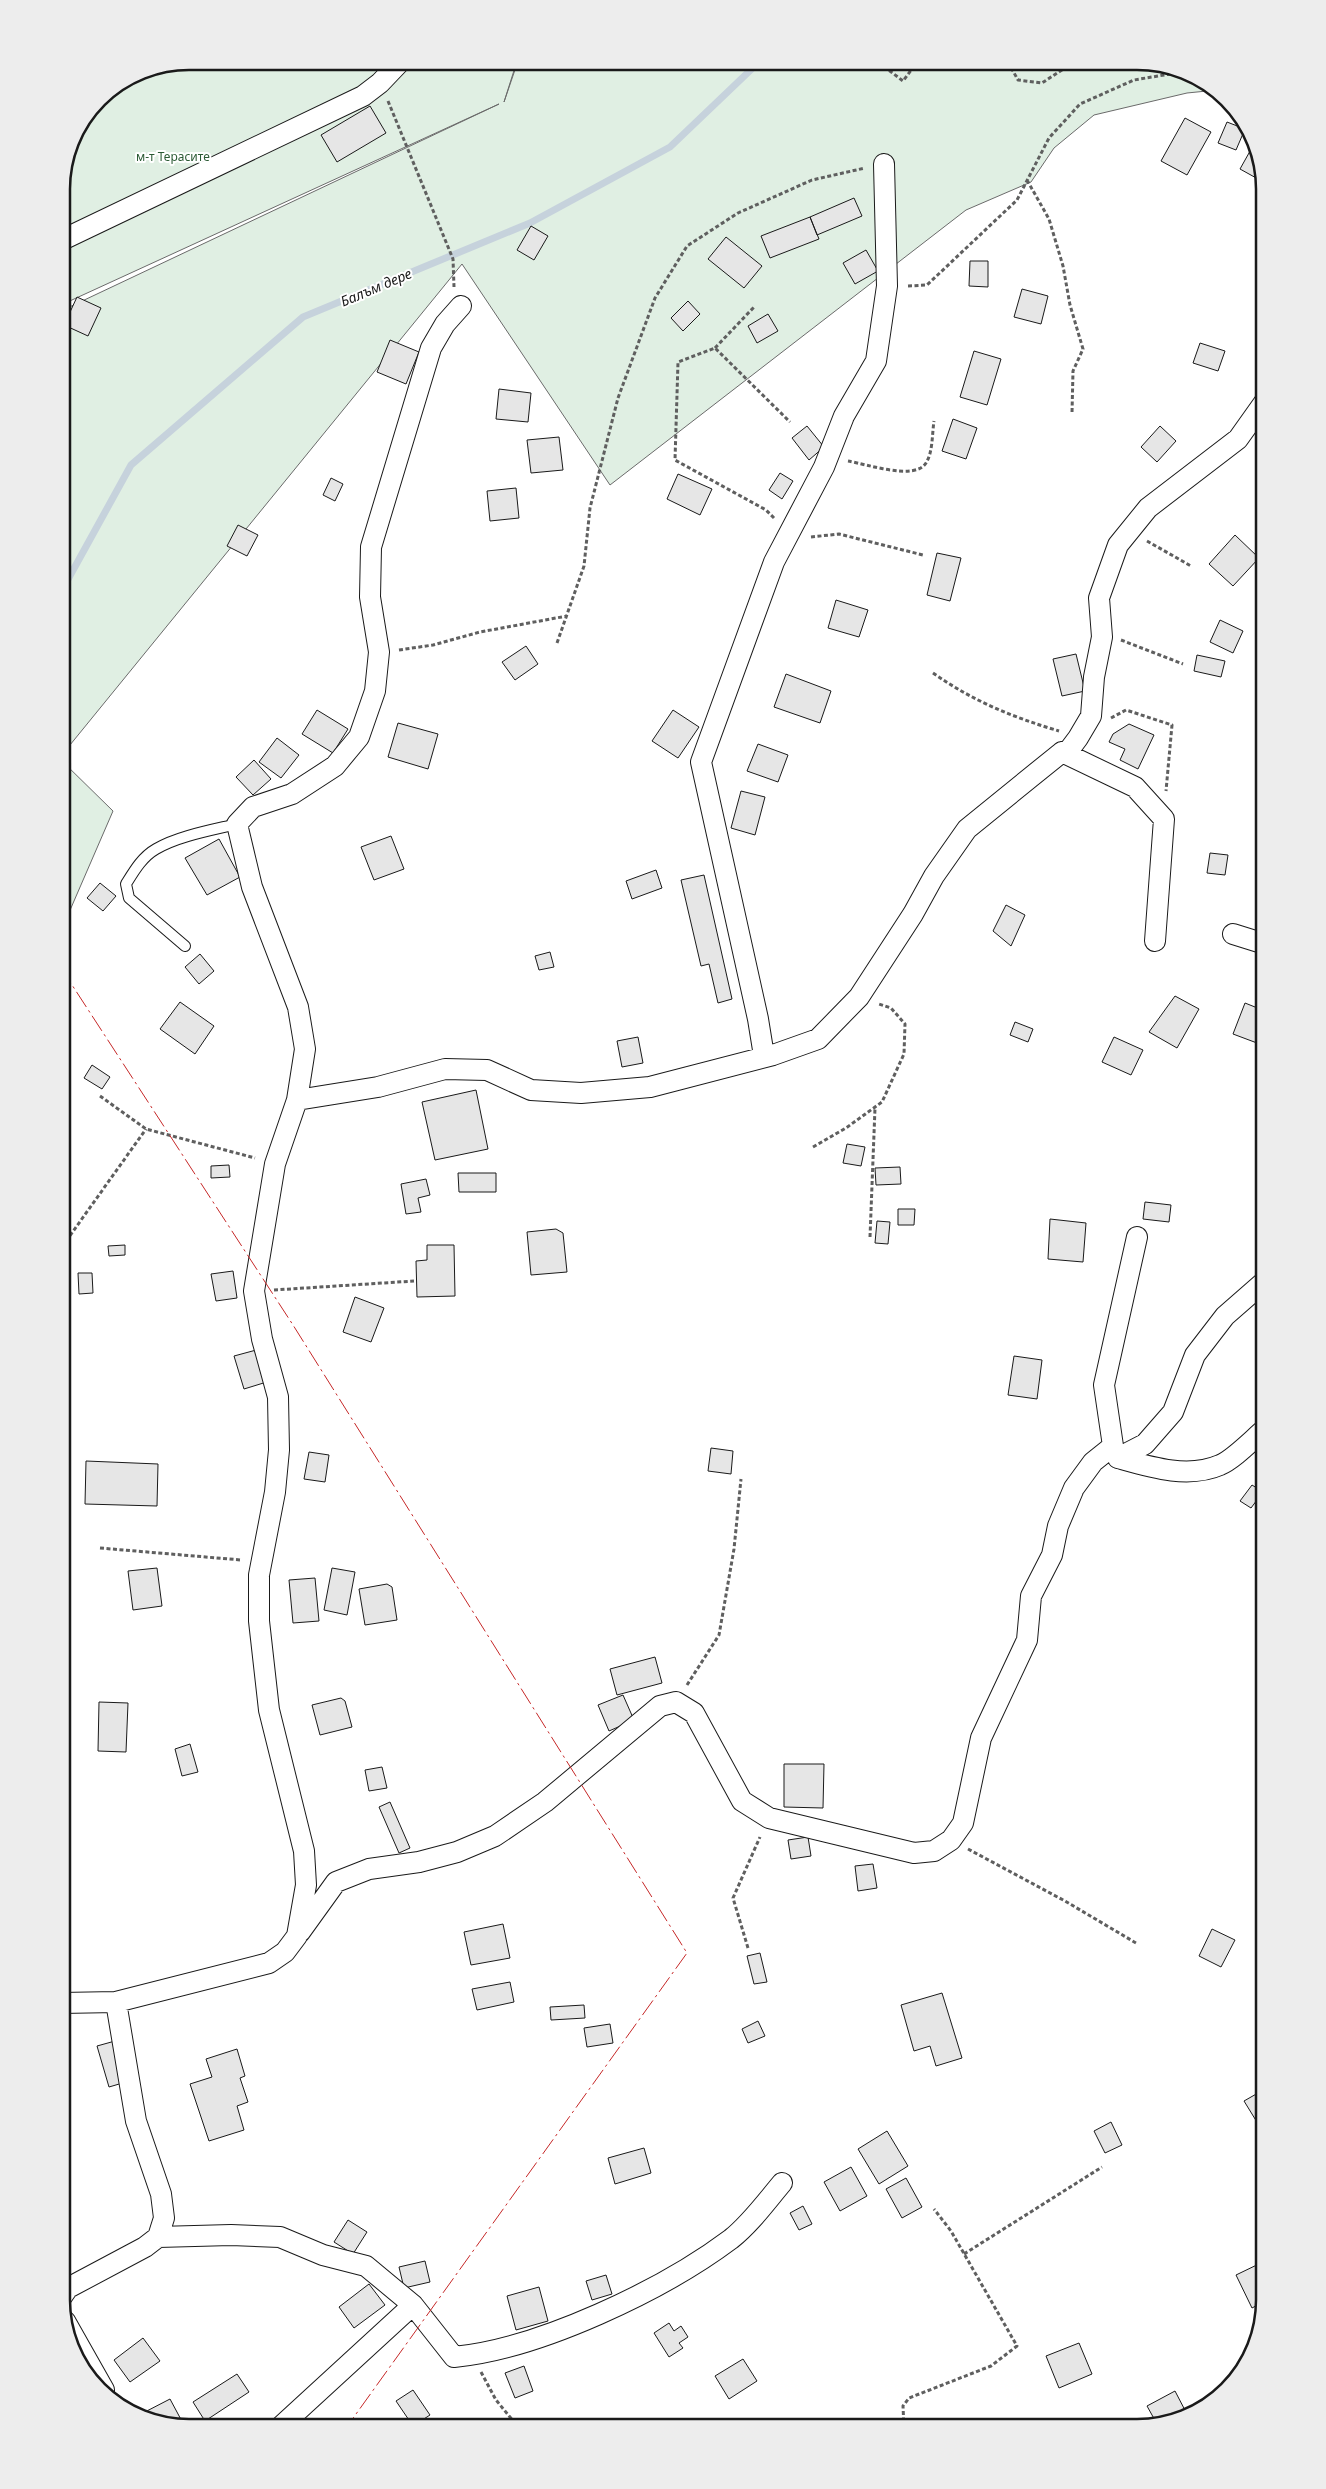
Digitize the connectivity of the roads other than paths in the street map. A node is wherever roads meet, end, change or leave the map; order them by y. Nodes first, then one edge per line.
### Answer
1 (392, 70) edge
2 (884, 164) road end
3 (70, 236) edge
4 (458, 299) road end
5 (1256, 414) edge
6 (1062, 752) junction
7 (237, 824) junction
8 (1233, 934) dead end
9 (1155, 941) dead end
10 (1256, 941) edge
11 (184, 946) dead end
12 (764, 1056) junction
13 (297, 1100) junction
14 (1136, 1236) dead end
15 (1256, 1289) edge
16 (1256, 1436) edge
17 (1115, 1452) junction
18 (297, 1936) junction
19 (116, 2002) junction
20 (70, 2003) edge
21 (782, 2183) dead end
22 (158, 2237) junction
23 (70, 2287) edge
24 (413, 2305) junction
25 (79, 2345) edge
26 (92, 2368) edge
27 (289, 2419) edge

1 - 3 street
2 - 12 street
4 - 7 street
5 - 6 street
6 - 9 street
6 - 12 street
7 - 11 lane
7 - 13 street
8 - 10 street
12 - 13 street
13 - 18 street
14 - 17 street
15 - 17 street
16 - 17 street
17 - 18 street
18 - 19 street
19 - 20 street
19 - 22 street
21 - 24 street
22 - 23 street
22 - 24 street
24 - 27 street
25 - 26 street

